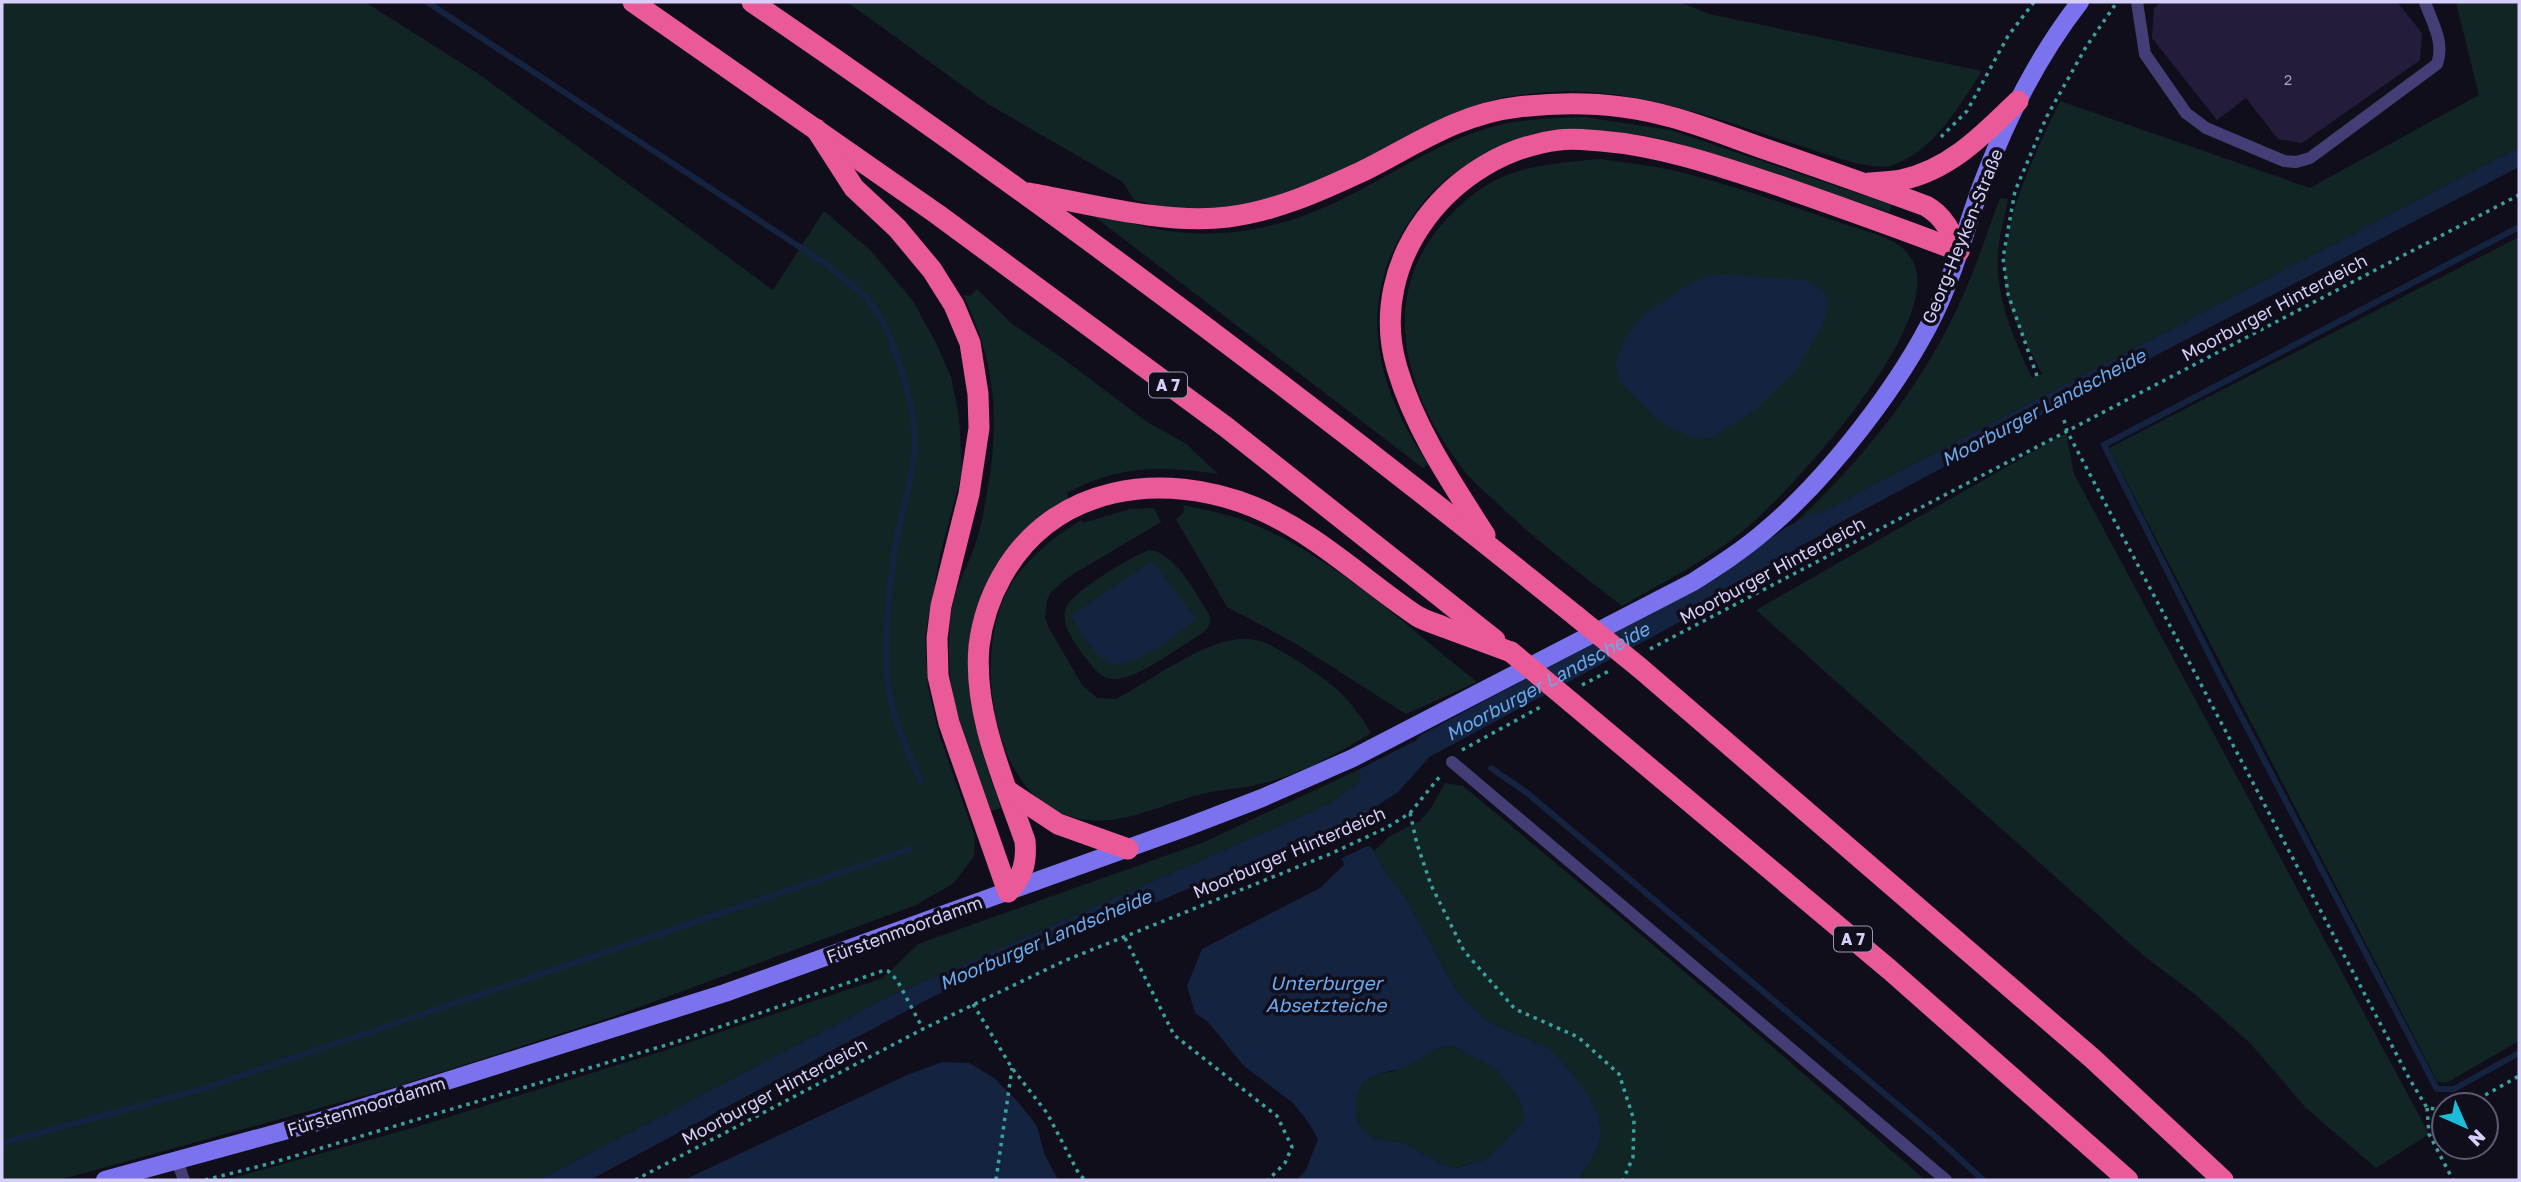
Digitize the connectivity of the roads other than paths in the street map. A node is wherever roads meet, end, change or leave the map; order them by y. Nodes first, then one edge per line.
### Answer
1 (633, 2) edge
2 (752, 2) edge
3 (2080, 2) edge
4 (2137, 2) edge
5 (2425, 2) edge
6 (2018, 101) junction
7 (816, 130) junction
8 (1863, 183) junction
9 (1025, 192) junction
10 (1959, 251) junction
11 (1494, 550) junction
12 (1671, 593) joint
13 (1511, 652) junction
14 (1452, 762) road end
15 (1008, 791) junction
16 (1128, 849) junction
17 (1008, 892) junction
18 (177, 1161) junction
19 (105, 1180) edge
20 (184, 1180) edge
21 (1946, 1180) edge
22 (2129, 1180) edge
23 (2223, 1180) edge

1 - 7 highway, A 7
2 - 9 highway
3 - 6 main road, Georg-Heyken-Straße
4 - 5 lane
6 - 8 highway
6 - 10 main road, Georg-Heyken-Straße
7 - 13 highway, A 7
7 - 17 highway
8 - 9 highway
8 - 10 highway
9 - 11 highway
10 - 11 highway
10 - 12 main road, Georg-Heyken-Straße
11 - 23 highway, bridge
12 - 16 main road, Fürstenmoordamm
13 - 15 highway
13 - 22 highway, A 7, bridge
14 - 21 lane
15 - 16 highway
15 - 17 highway
16 - 17 main road, Fürstenmoordamm
17 - 18 main road, Fürstenmoordamm
18 - 19 main road, Fürstenmoordamm
18 - 20 lane

